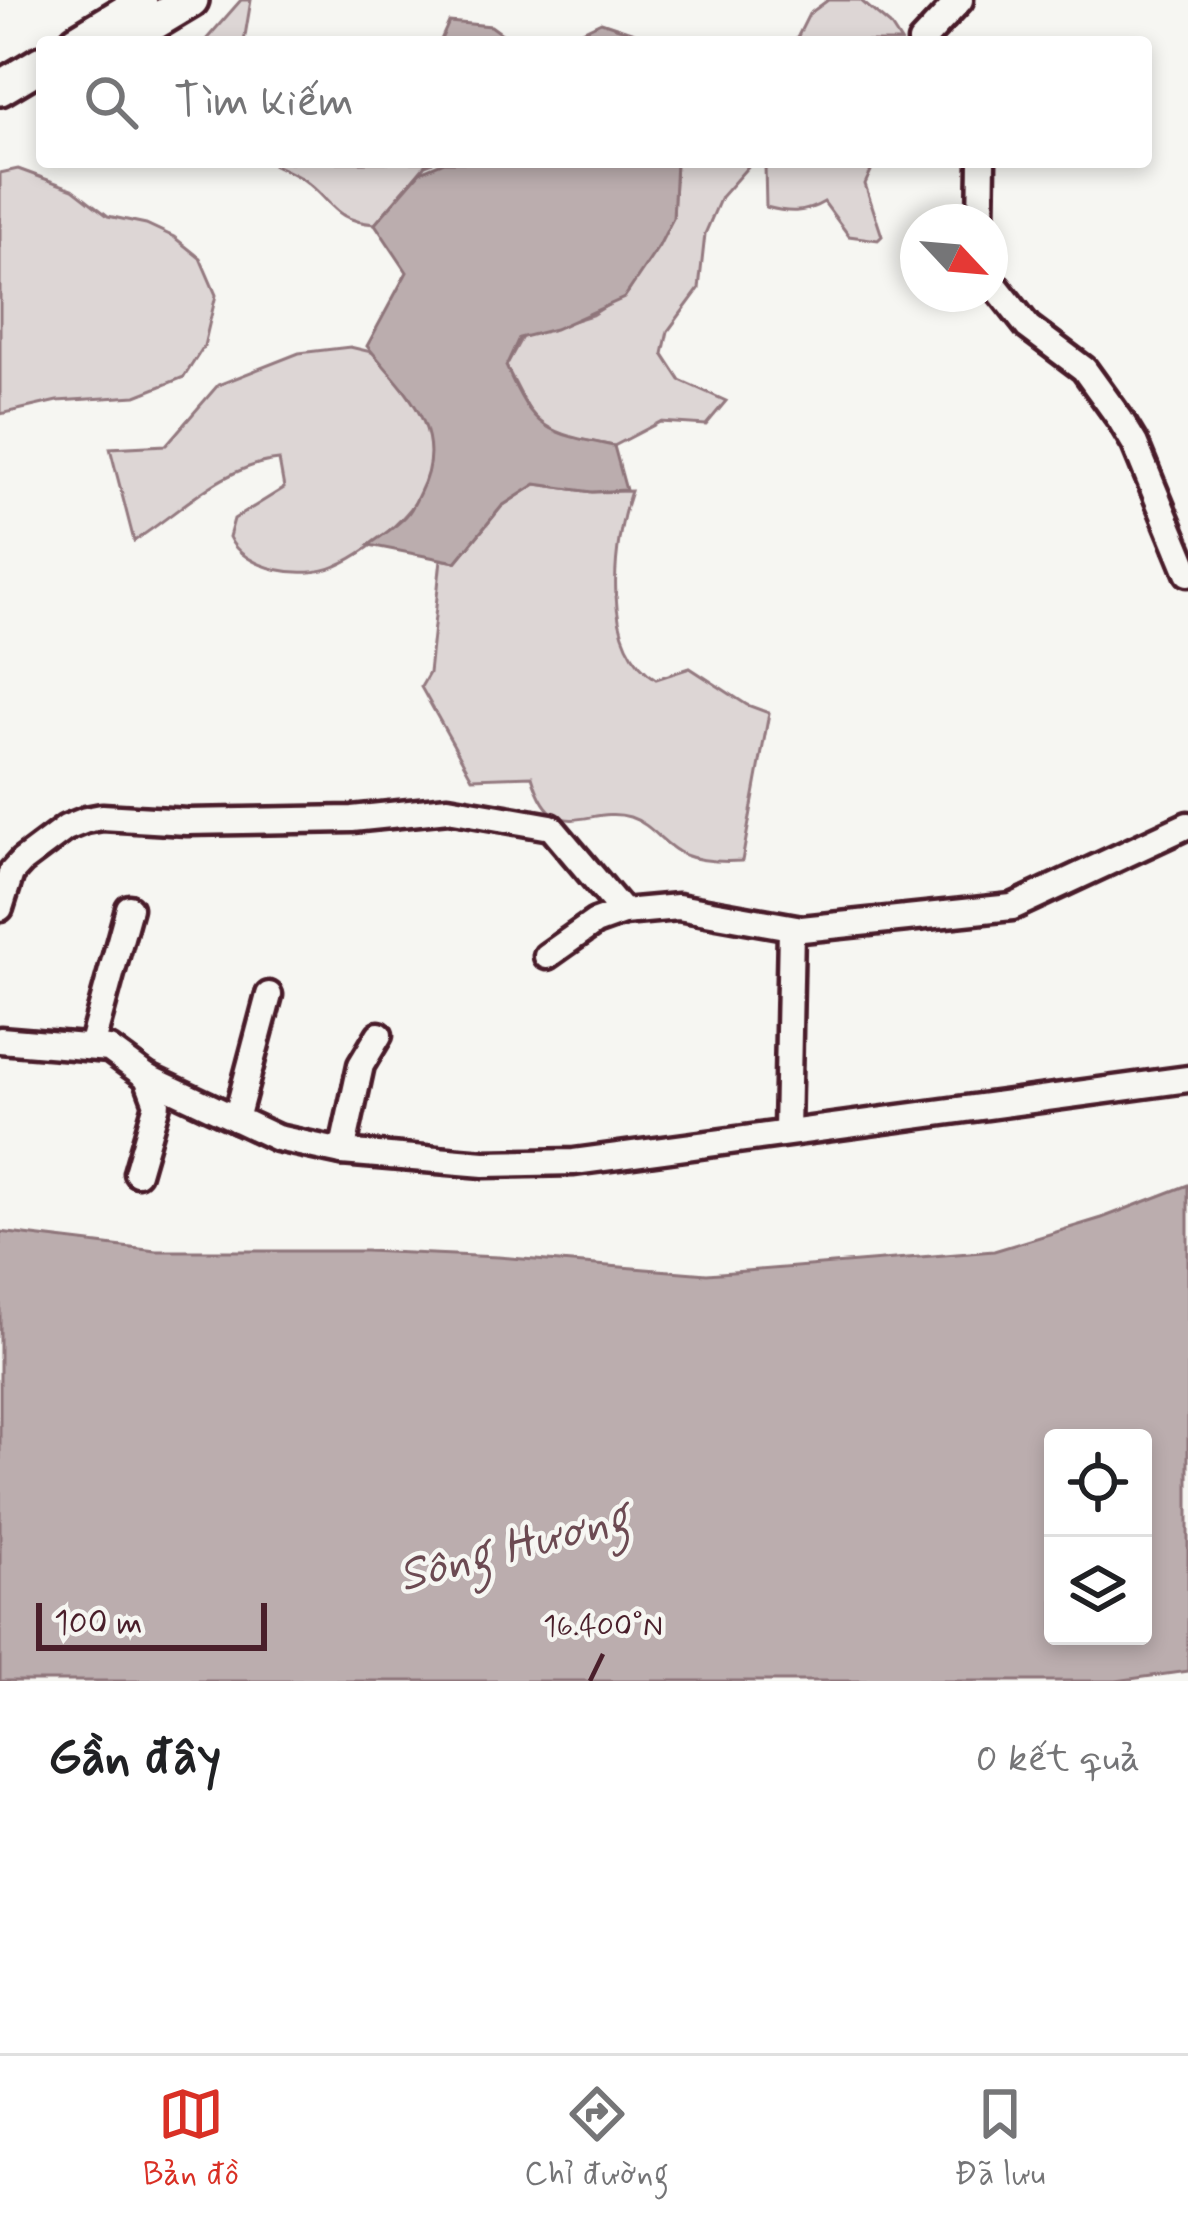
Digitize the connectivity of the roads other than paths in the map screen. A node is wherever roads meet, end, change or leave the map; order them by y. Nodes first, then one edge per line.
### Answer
1 (147, 0) edge
2 (191, 0) edge
3 (960, 0) edge
4 (87, 36) edge
5 (131, 36) edge
6 (926, 36) edge
7 (36, 67) edge
8 (0, 88) edge
9 (36, 92) edge
10 (0, 113) edge
11 (982, 168) edge
12 (981, 204) edge
13 (1008, 302) edge
14 (1188, 573) edge
15 (1188, 825) edge
16 (0, 908) edge
17 (129, 908) dead end
18 (623, 912) junction
19 (791, 929) junction
20 (547, 956) dead end
21 (269, 995) dead end
22 (380, 1035) dead end
23 (0, 1040) edge
24 (91, 1047) junction
25 (148, 1077) junction
26 (1188, 1079) edge
27 (236, 1119) junction
28 (787, 1132) junction
29 (342, 1152) junction
30 (137, 1173) dead end

1 - 4 highway
2 - 5 highway
3 - 6 street
7 - 8 highway
9 - 10 highway
11 - 12 street
13 - 14 street
15 - 19 street
16 - 18 street
17 - 24 street
18 - 19 street
18 - 20 street
19 - 28 street
21 - 27 street
22 - 29 street
23 - 24 street
24 - 25 street
25 - 27 street
25 - 30 street
26 - 28 street
27 - 29 street
28 - 29 street

